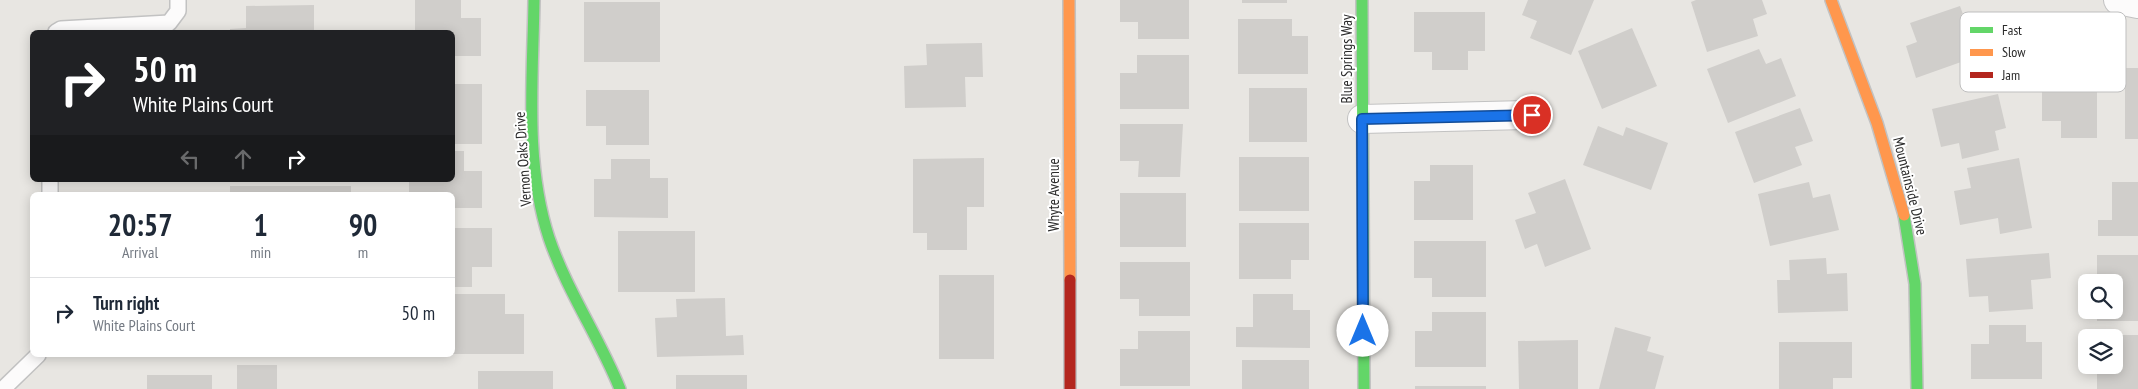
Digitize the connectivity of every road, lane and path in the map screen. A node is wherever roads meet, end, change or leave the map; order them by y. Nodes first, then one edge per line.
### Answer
1 (178, 0) edge
2 (534, 0) edge
3 (1069, 0) edge
4 (1362, 0) edge
5 (1832, 0) edge
6 (2118, 0) edge
7 (2138, 4) edge
8 (59, 30) edge
9 (1532, 115) dead end
10 (1362, 119) junction
11 (36, 357) edge
12 (3, 389) edge
13 (620, 389) edge
14 (1070, 389) edge
15 (1364, 389) edge
16 (1917, 389) edge

1 - 8 lane
2 - 13 street, Vernon Oaks Drive
3 - 14 street, Whyte Avenue
4 - 10 street, Blue Springs Way
5 - 16 street, Mountainside Drive
6 - 7 street
9 - 10 street
10 - 15 street, Blue Springs Way
11 - 12 lane

